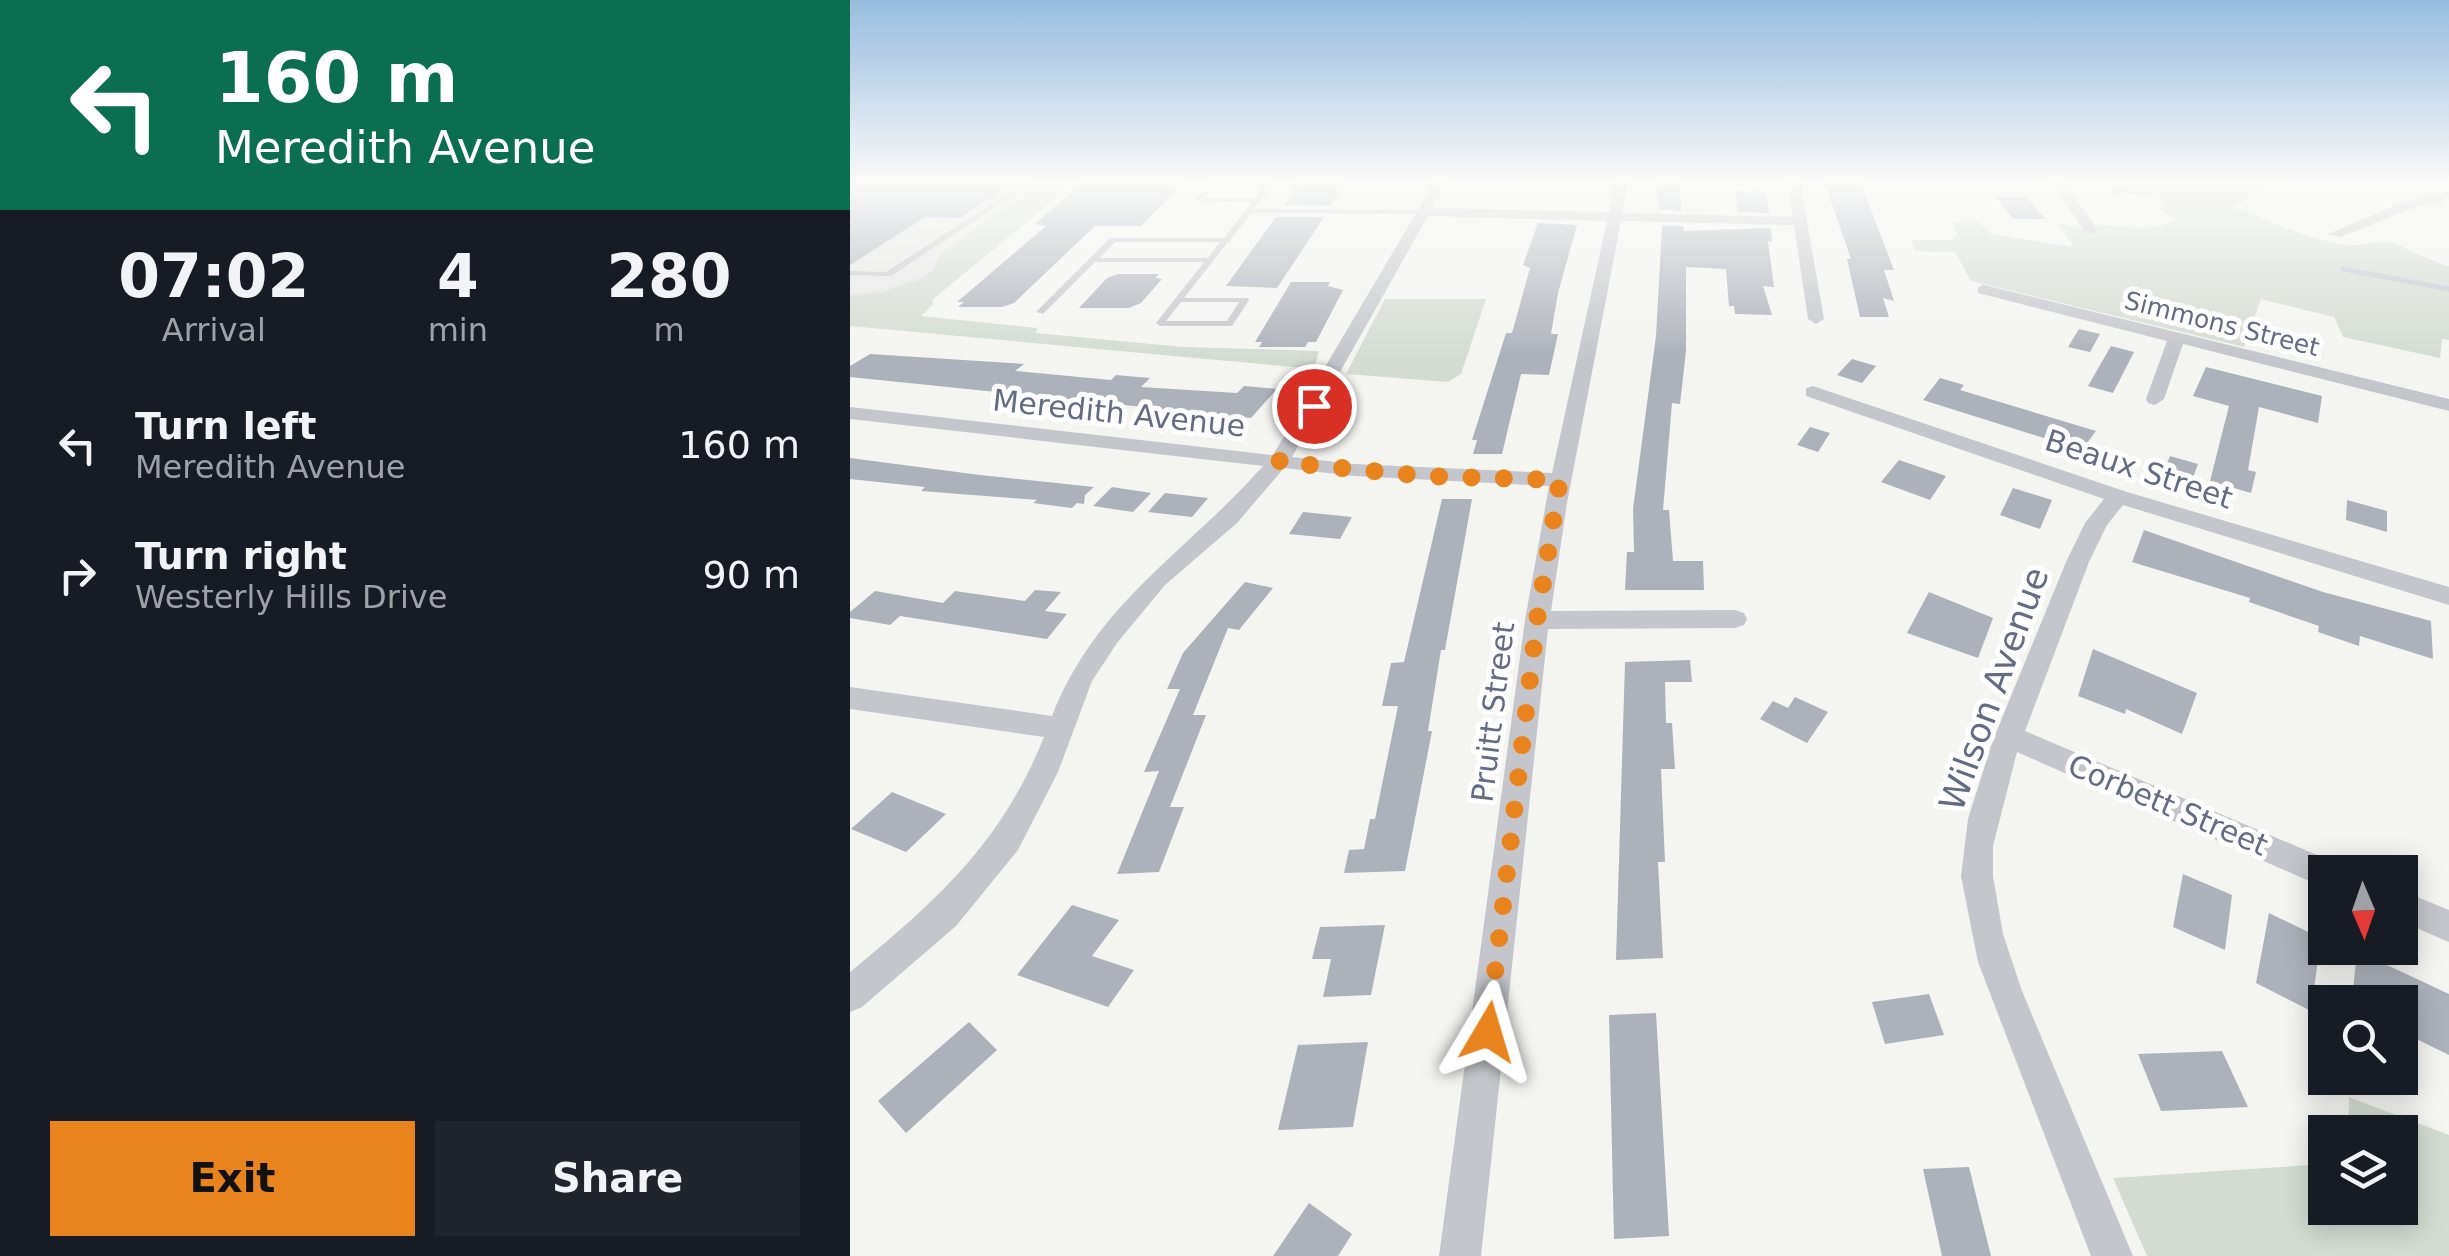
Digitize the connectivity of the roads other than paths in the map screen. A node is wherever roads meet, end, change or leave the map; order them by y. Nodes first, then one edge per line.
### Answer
1 (941, 240) edge
2 (1228, 240) joint
3 (1408, 240) edge
4 (1610, 240) edge
5 (1803, 240) edge
6 (1093, 260) junction
7 (1212, 260) junction
8 (850, 272) edge
9 (1984, 290) dead end
10 (1178, 300) junction
11 (1040, 312) dead end
12 (1816, 320) dead end
13 (2177, 338) junction
14 (1813, 392) dead end
15 (2155, 399) dead end
16 (2449, 405) edge
17 (850, 413) edge
18 (1279, 462) junction
19 (1560, 480) junction
20 (2119, 496) junction
21 (2449, 596) edge
22 (1735, 618) dead end
23 (1537, 620) junction
24 (850, 698) edge
25 (1060, 728) junction
26 (2010, 736) junction
27 (2308, 865) edge
28 (2418, 913) edge
29 (2449, 926) edge
30 (850, 995) edge
31 (1460, 1256) edge
32 (2112, 1256) edge

1 - 8 lane
2 - 6 lane
2 - 7 lane
3 - 18 street
4 - 19 street, Pruitt Street
5 - 12 street
6 - 7 lane
6 - 11 lane
7 - 10 lane
9 - 13 street, Simmons Street
10 - 10 lane
13 - 15 street
13 - 16 street, Simmons Street
14 - 20 street, Beaux Street
17 - 18 street, Meredith Avenue
18 - 19 street, Meredith Avenue
18 - 25 street
19 - 23 street, Pruitt Street
20 - 21 street, Beaux Street
20 - 26 street, Wilson Avenue
22 - 23 street
23 - 31 street, Pruitt Street
24 - 25 street
25 - 30 street
26 - 27 street, Corbett Street
26 - 32 street, Wilson Avenue
28 - 29 street

